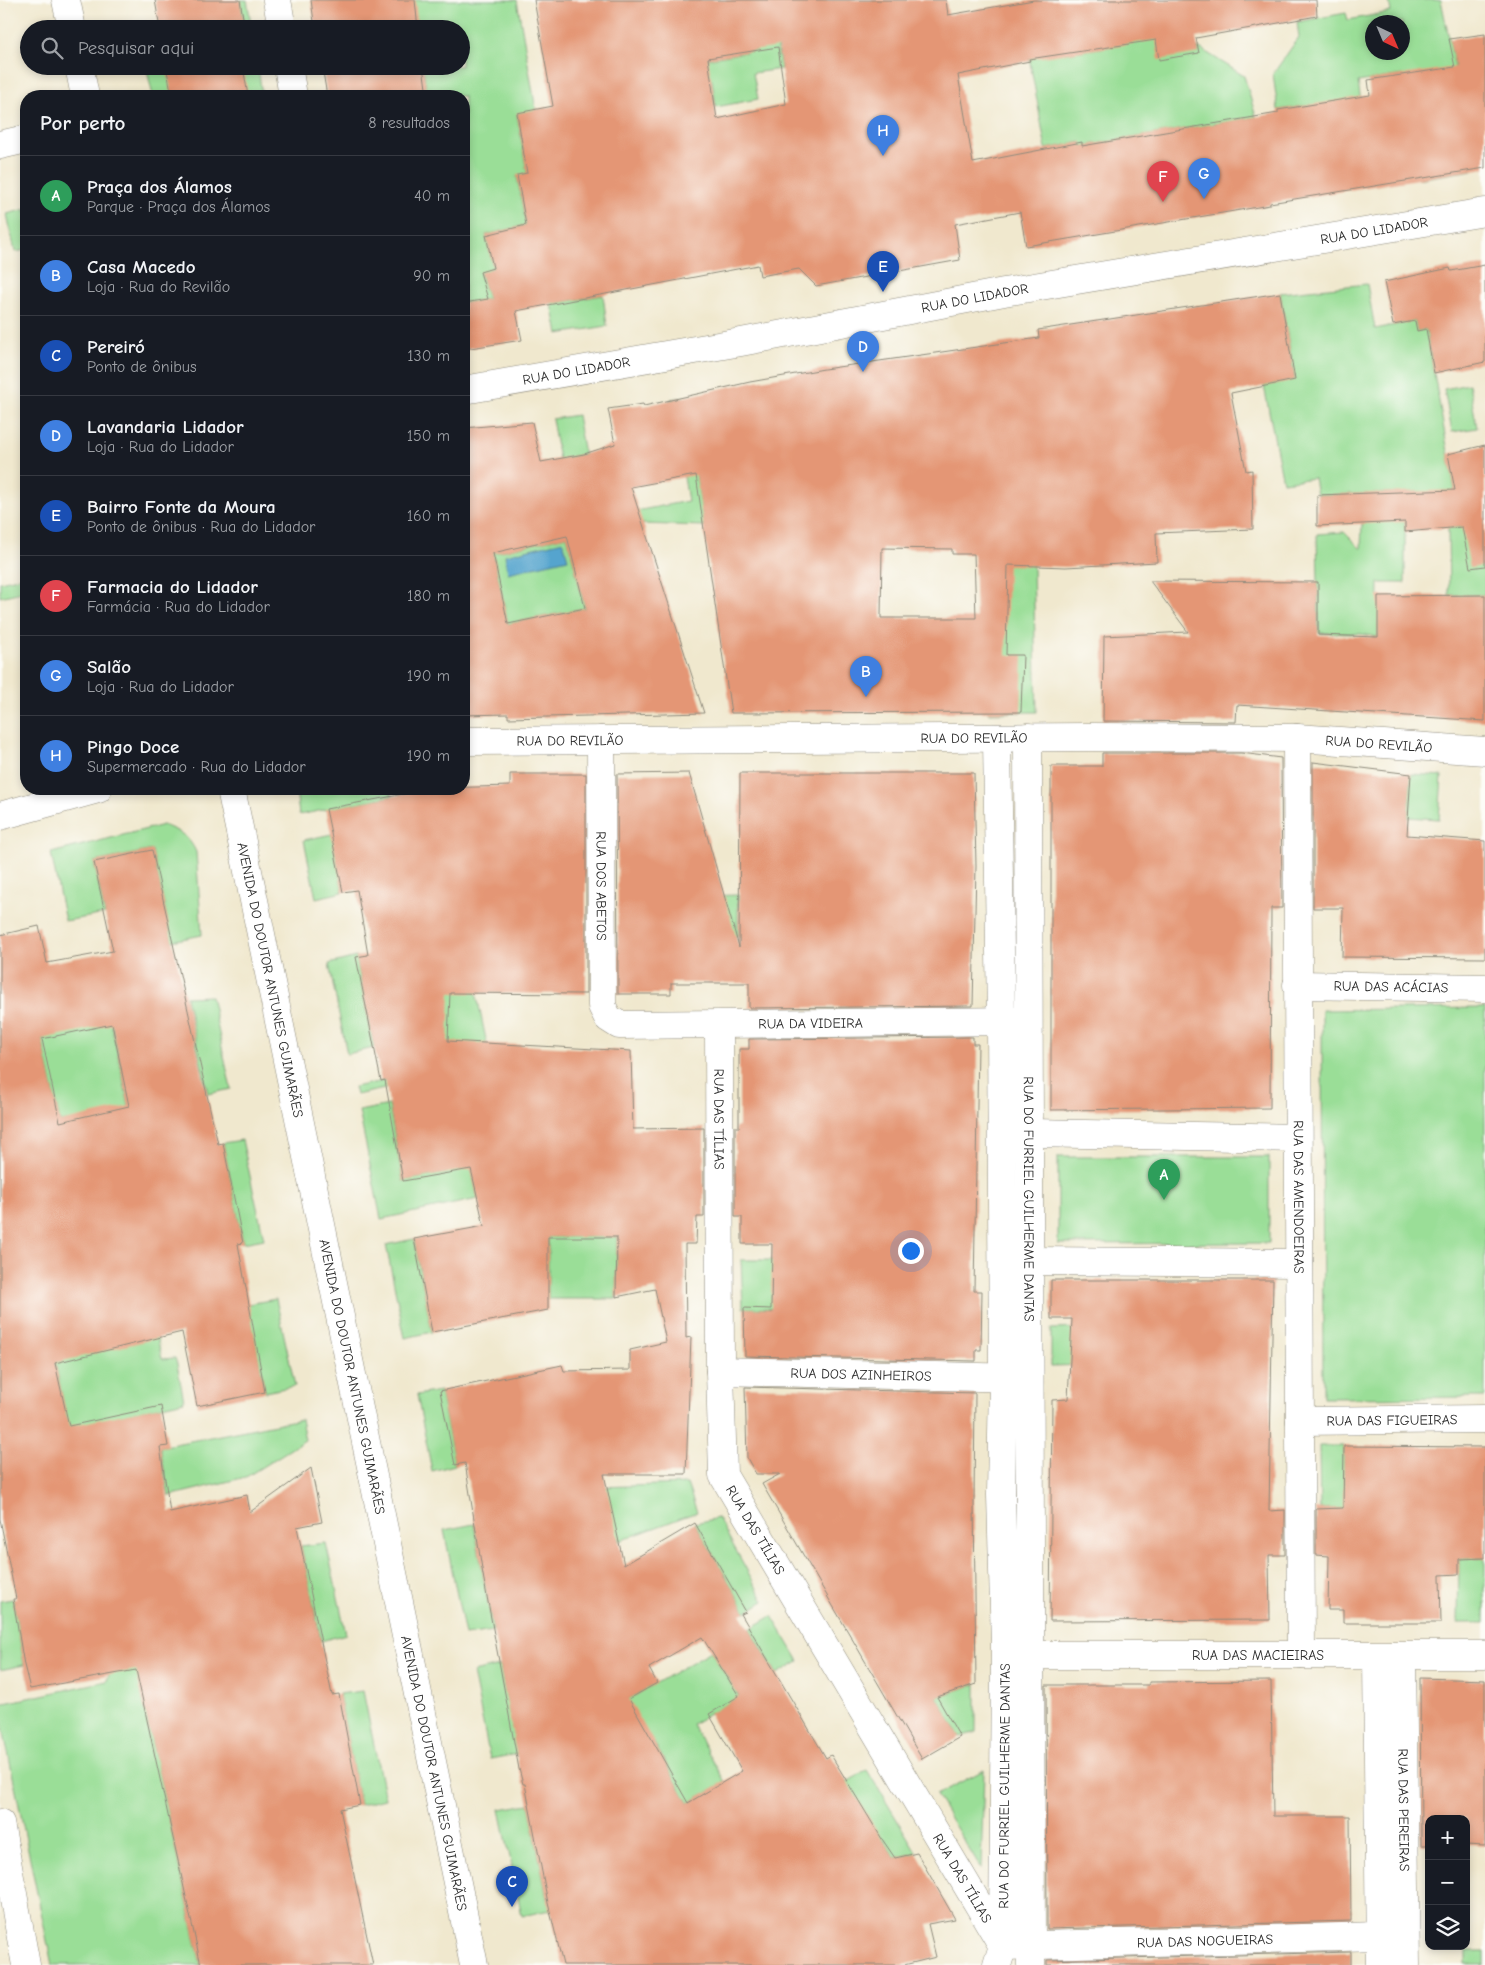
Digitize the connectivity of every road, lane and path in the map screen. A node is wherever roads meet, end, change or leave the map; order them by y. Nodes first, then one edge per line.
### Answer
1 (66, 0) edge
2 (277, 0) edge
3 (70, 20) edge
4 (280, 20) edge
5 (81, 75) edge
6 (290, 75) edge
7 (84, 90) edge
8 (292, 90) edge
9 (20, 140) edge
10 (0, 145) edge
11 (1485, 212) edge
12 (470, 389) edge
13 (1028, 737) junction
14 (997, 738) junction
15 (1297, 738) junction
16 (601, 740) junction
17 (470, 741) edge
18 (1485, 752) edge
19 (76, 795) edge
20 (232, 795) edge
21 (0, 816) edge
22 (1297, 985) junction
23 (1485, 988) edge
24 (1029, 1021) junction
25 (1001, 1022) junction
26 (618, 1025) joint
27 (719, 1025) junction
28 (1030, 1133) junction
29 (1298, 1138) junction
30 (1030, 1261) junction
31 (1299, 1263) junction
32 (720, 1371) junction
33 (1002, 1377) junction
34 (1030, 1379) junction
35 (1485, 1419) edge
36 (1300, 1421) junction
37 (1018, 1655) junction
38 (1301, 1655) junction
39 (1485, 1655) edge
40 (1390, 1656) junction
41 (0, 1823) edge
42 (0, 1925) edge
43 (1380, 1936) junction
44 (1031, 1954) edge
45 (1000, 1955) edge
46 (25, 1961) edge
47 (474, 1965) edge
48 (1380, 1965) edge
49 (1406, 1965) edge

1 - 3 street
2 - 4 street
5 - 7 street
6 - 8 street
9 - 10 street
11 - 12 street, RUA DO LIDADOR
13 - 14 street, RUA DO REVILÃO
13 - 15 street, RUA DO REVILÃO
13 - 24 street, RUA DO FURRIEL GUILHERME DANTAS
14 - 16 street, RUA DO REVILÃO
14 - 25 street, RUA DO FURRIEL GUILHERME DANTAS
15 - 18 street, RUA DO REVILÃO
15 - 22 street, RUA DAS AMENDOEIRAS
16 - 17 street, RUA DO REVILÃO
16 - 26 street, RUA DOS ABETOS
19 - 21 street
20 - 47 street, AVENIDA DO DOUTOR ANTUNES GUIMARÃES
22 - 23 street, RUA DAS ACÁCIAS
22 - 29 street, RUA DAS AMENDOEIRAS
24 - 25 street
24 - 28 street, RUA DO FURRIEL GUILHERME DANTAS
25 - 27 street, RUA DA VIDEIRA
25 - 33 street, RUA DO FURRIEL GUILHERME DANTAS
26 - 27 street, RUA DA VIDEIRA
27 - 32 street, RUA DAS TÍLIAS
28 - 29 street
28 - 30 street, RUA DO FURRIEL GUILHERME DANTAS
29 - 31 street, RUA DAS AMENDOEIRAS
30 - 31 street
30 - 34 street, RUA DO FURRIEL GUILHERME DANTAS
31 - 36 street, RUA DAS AMENDOEIRAS
32 - 33 street, RUA DOS AZINHEIROS
32 - 45 street, RUA DAS TÍLIAS
33 - 34 street
33 - 37 street, RUA DO FURRIEL GUILHERME DANTAS
34 - 37 street, RUA DO FURRIEL GUILHERME DANTAS
35 - 36 street, RUA DAS FIGUEIRAS
36 - 38 street, RUA DAS AMENDOEIRAS
37 - 38 street, RUA DAS MACIEIRAS
37 - 44 street, RUA DO FURRIEL GUILHERME DANTAS
37 - 45 street, RUA DO FURRIEL GUILHERME DANTAS
38 - 40 street, RUA DAS MACIEIRAS
39 - 40 street, RUA DAS MACIEIRAS
40 - 43 street, RUA DAS PEREIRAS
40 - 49 street, RUA DAS PEREIRAS
41 - 46 street
42 - 46 street
43 - 44 street, RUA DAS NOGUEIRAS
43 - 48 street, RUA DAS PEREIRAS
44 - 45 street

